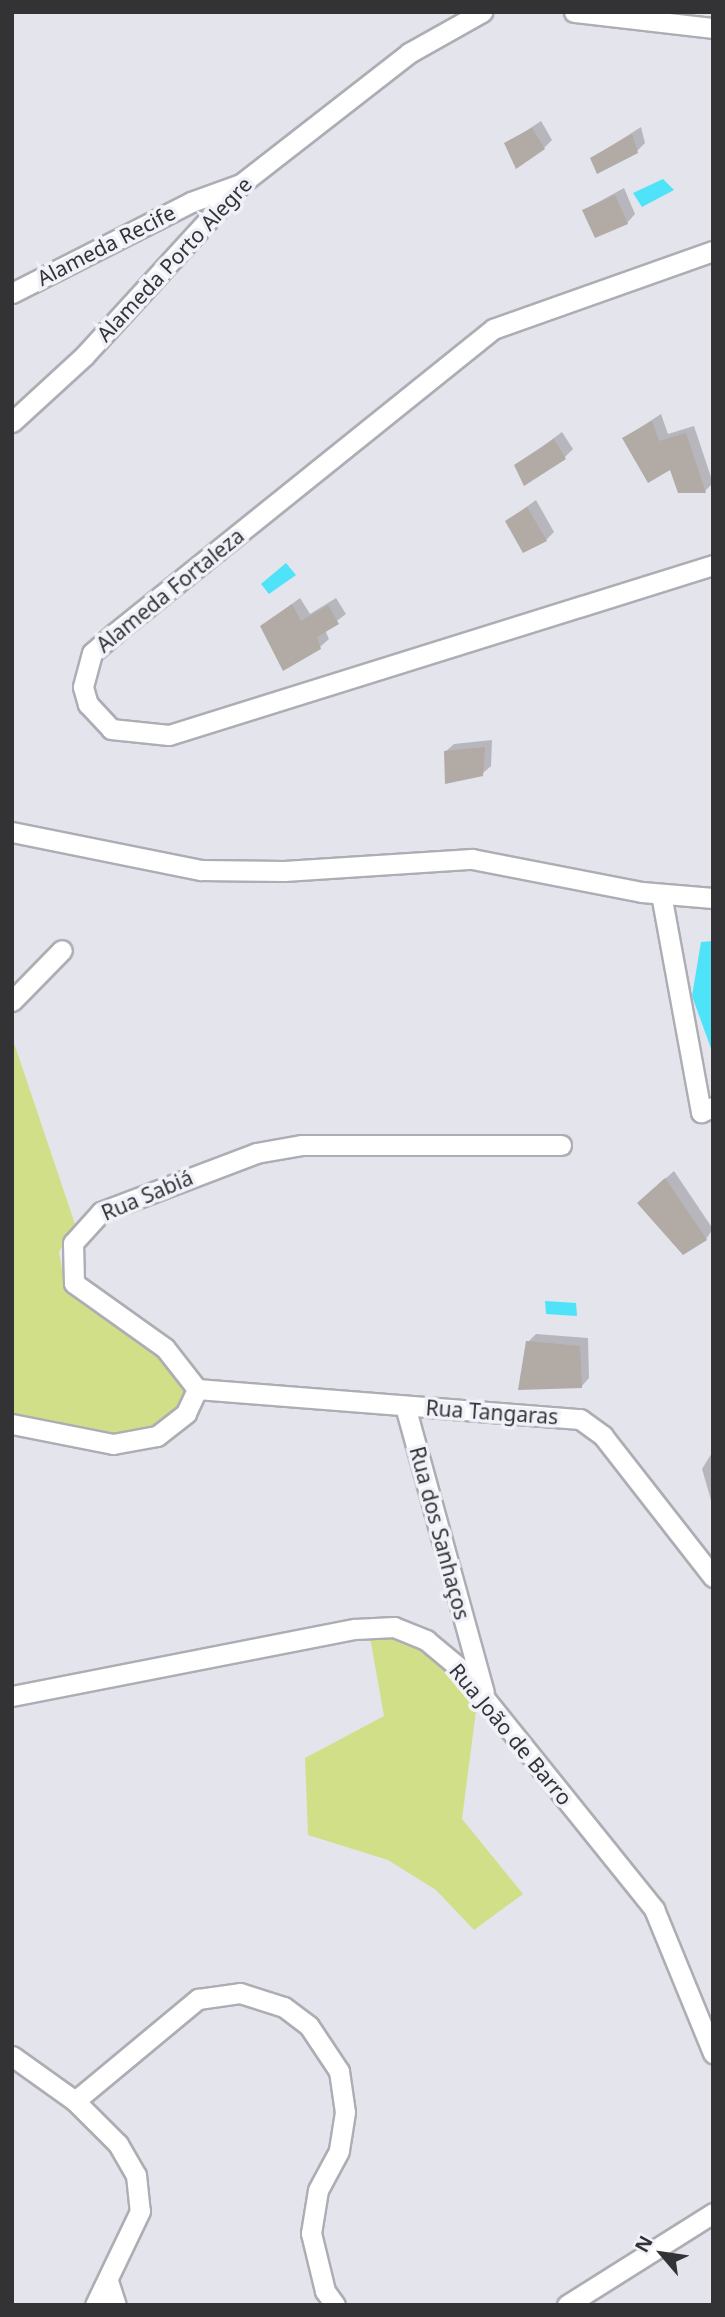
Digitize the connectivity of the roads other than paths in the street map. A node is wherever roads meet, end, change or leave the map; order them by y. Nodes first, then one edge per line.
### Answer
1 (482, 12) edge
2 (574, 12) edge
3 (713, 28) edge
4 (241, 184) junction
5 (713, 251) edge
6 (12, 293) edge
7 (12, 422) edge
8 (713, 565) edge
9 (12, 832) edge
10 (661, 894) junction
11 (713, 898) edge
12 (62, 950) dead end
13 (12, 1001) edge
14 (713, 1107) edge
15 (561, 1146) dead end
16 (197, 1389) junction
17 (405, 1406) junction
18 (12, 1424) edge
19 (713, 1577) edge
20 (12, 1696) edge
21 (486, 1700) junction
22 (713, 2053) edge
23 (12, 2056) edge
24 (75, 2101) junction
25 (713, 2213) edge
26 (108, 2281) junction
27 (94, 2305) edge
28 (116, 2305) edge
29 (335, 2305) edge
30 (567, 2305) edge

1 - 4 street, Alameda Porto Alegre
2 - 3 street
4 - 6 street, Alameda Recife
4 - 7 street, Alameda Porto Alegre
5 - 8 street, Alameda Fortaleza
9 - 10 street
10 - 11 street
10 - 14 street
12 - 13 street
15 - 16 street, Rua Sabiá
16 - 17 street, Rua Tangaras
16 - 18 street
17 - 19 street, Rua Tangaras
17 - 21 street, Rua dos Sanhaços
20 - 21 street, Rua João de Barro
21 - 22 street, Rua João de Barro
23 - 24 street
24 - 26 street
24 - 29 street
25 - 30 street
26 - 27 street
26 - 28 street

